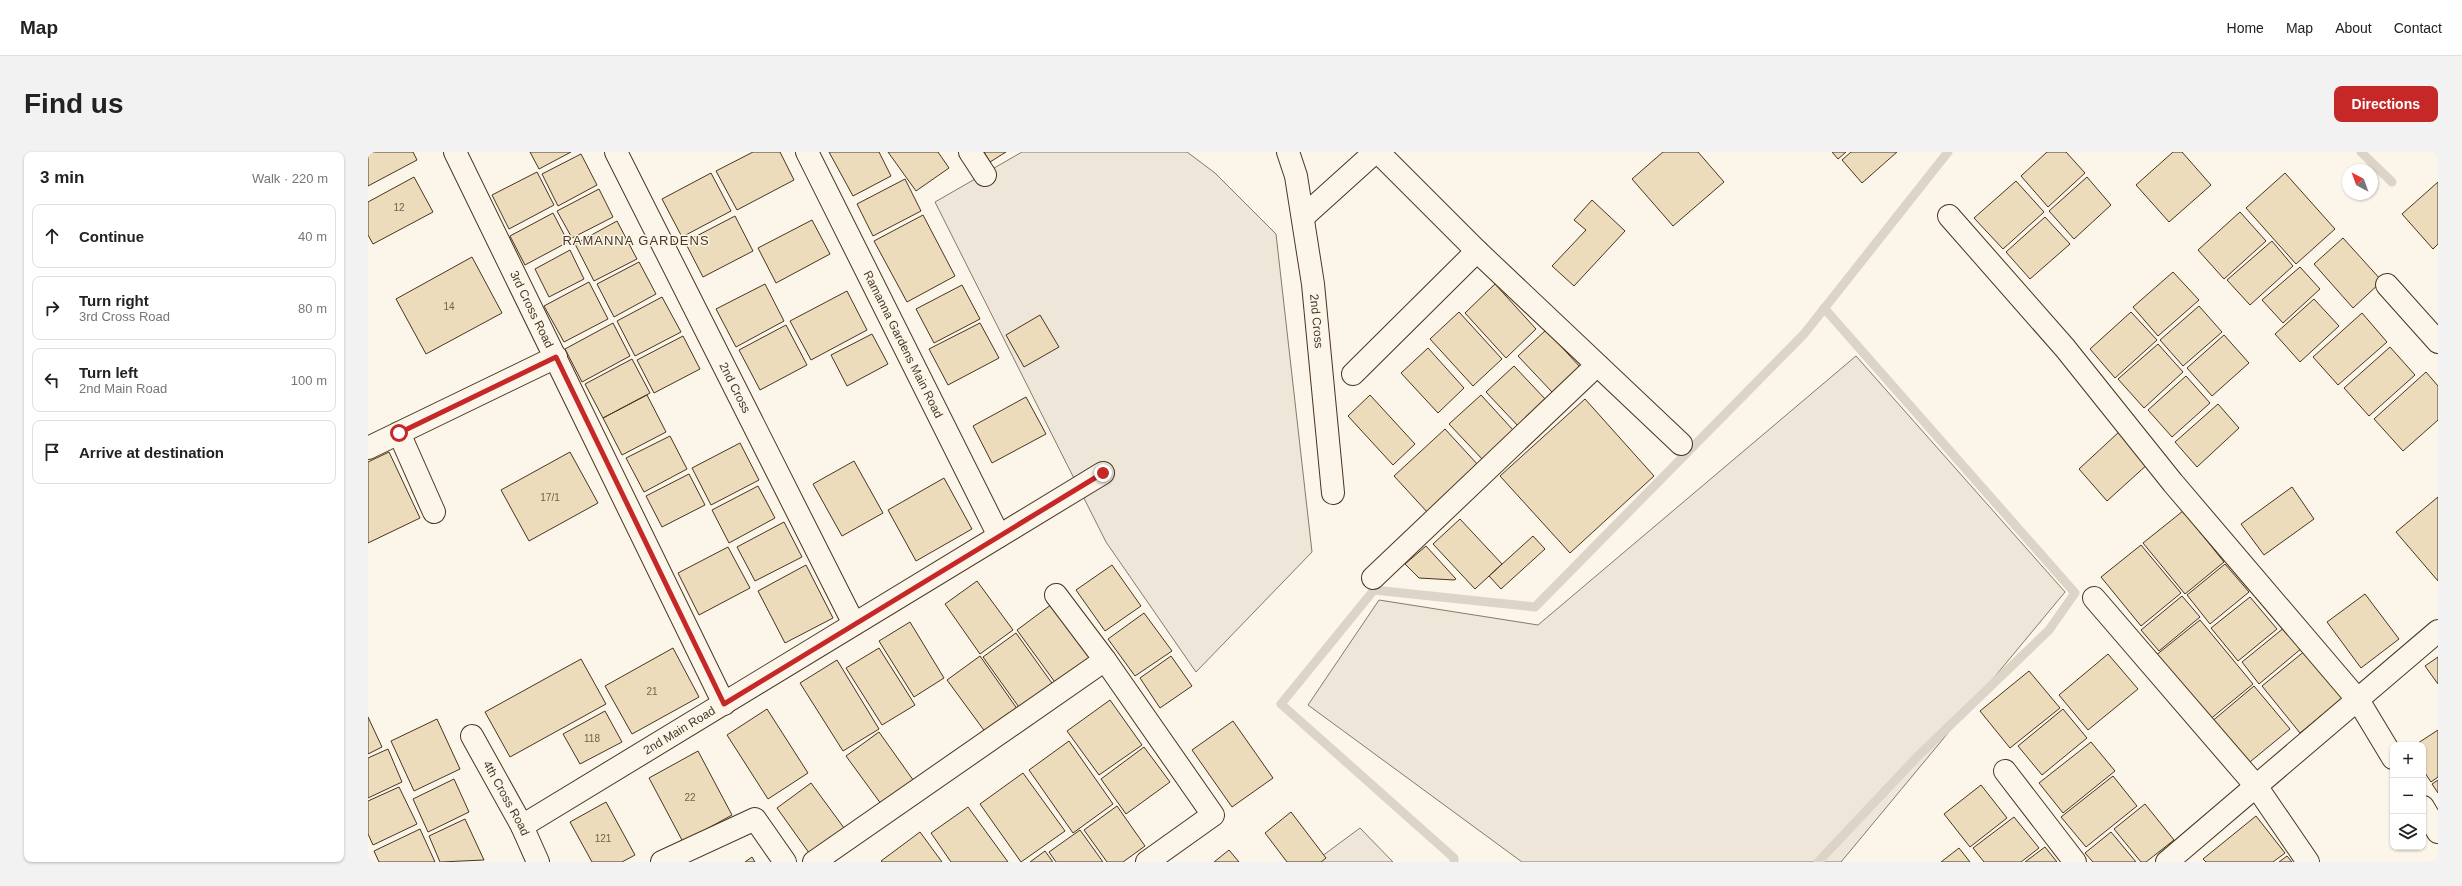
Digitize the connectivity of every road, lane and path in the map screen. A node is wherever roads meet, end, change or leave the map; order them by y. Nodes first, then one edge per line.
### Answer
1 (455, 152) edge
2 (616, 152) edge
3 (807, 152) edge
4 (970, 152) edge
5 (1288, 152) edge
6 (1375, 152) edge
7 (1378, 152) edge
8 (985, 175) dead end
9 (1949, 216) dead end
10 (1302, 217) junction
11 (1477, 251) junction
12 (2387, 285) dead end
13 (2438, 342) edge
14 (556, 357) junction
15 (1597, 365) junction
16 (1353, 374) dead end
17 (399, 433) junction
18 (1681, 444) dead end
19 (368, 448) edge
20 (1103, 473) dead end
21 (1333, 493) dead end
22 (434, 512) dead end
23 (999, 536) junction
24 (1373, 578) dead end
25 (1056, 595) dead end
26 (2094, 598) dead end
27 (854, 624) junction
28 (2438, 631) edge
29 (1105, 660) junction
30 (2358, 700) junction
31 (724, 704) junction
32 (472, 736) dead end
33 (2390, 753) edge
34 (2006, 771) dead end
35 (2256, 786) junction
36 (2426, 813) edge
37 (522, 826) junction
38 (2438, 832) edge
39 (538, 862) edge
40 (662, 862) edge
41 (785, 862) edge
42 (814, 862) edge
43 (1147, 862) edge
44 (2075, 862) edge
45 (2167, 862) edge
46 (2308, 862) edge

1 - 14 street, 3rd Cross Road
2 - 27 street, 2nd Cross
3 - 23 street, Ramanna Gardens Main Road
4 - 8 street
5 - 10 street, 2nd Cross
6 - 10 street
7 - 11 street
9 - 30 street
10 - 21 street, 2nd Cross
11 - 15 street
11 - 16 street
12 - 13 street
14 - 17 street
14 - 31 street, 3rd Cross Road
15 - 18 street
15 - 24 street
17 - 19 street
17 - 22 street
20 - 23 street, 2nd Main Road
23 - 27 street, 2nd Main Road
25 - 29 street
26 - 35 street
27 - 31 street, 2nd Main Road
28 - 30 street
29 - 42 street
29 - 43 street
30 - 33 street
30 - 35 street
31 - 37 street, 2nd Main Road
32 - 37 street, 4th Cross Road
34 - 44 street
35 - 45 street
35 - 46 street
36 - 38 street
37 - 39 street, 4th Cross Road
40 - 41 street

